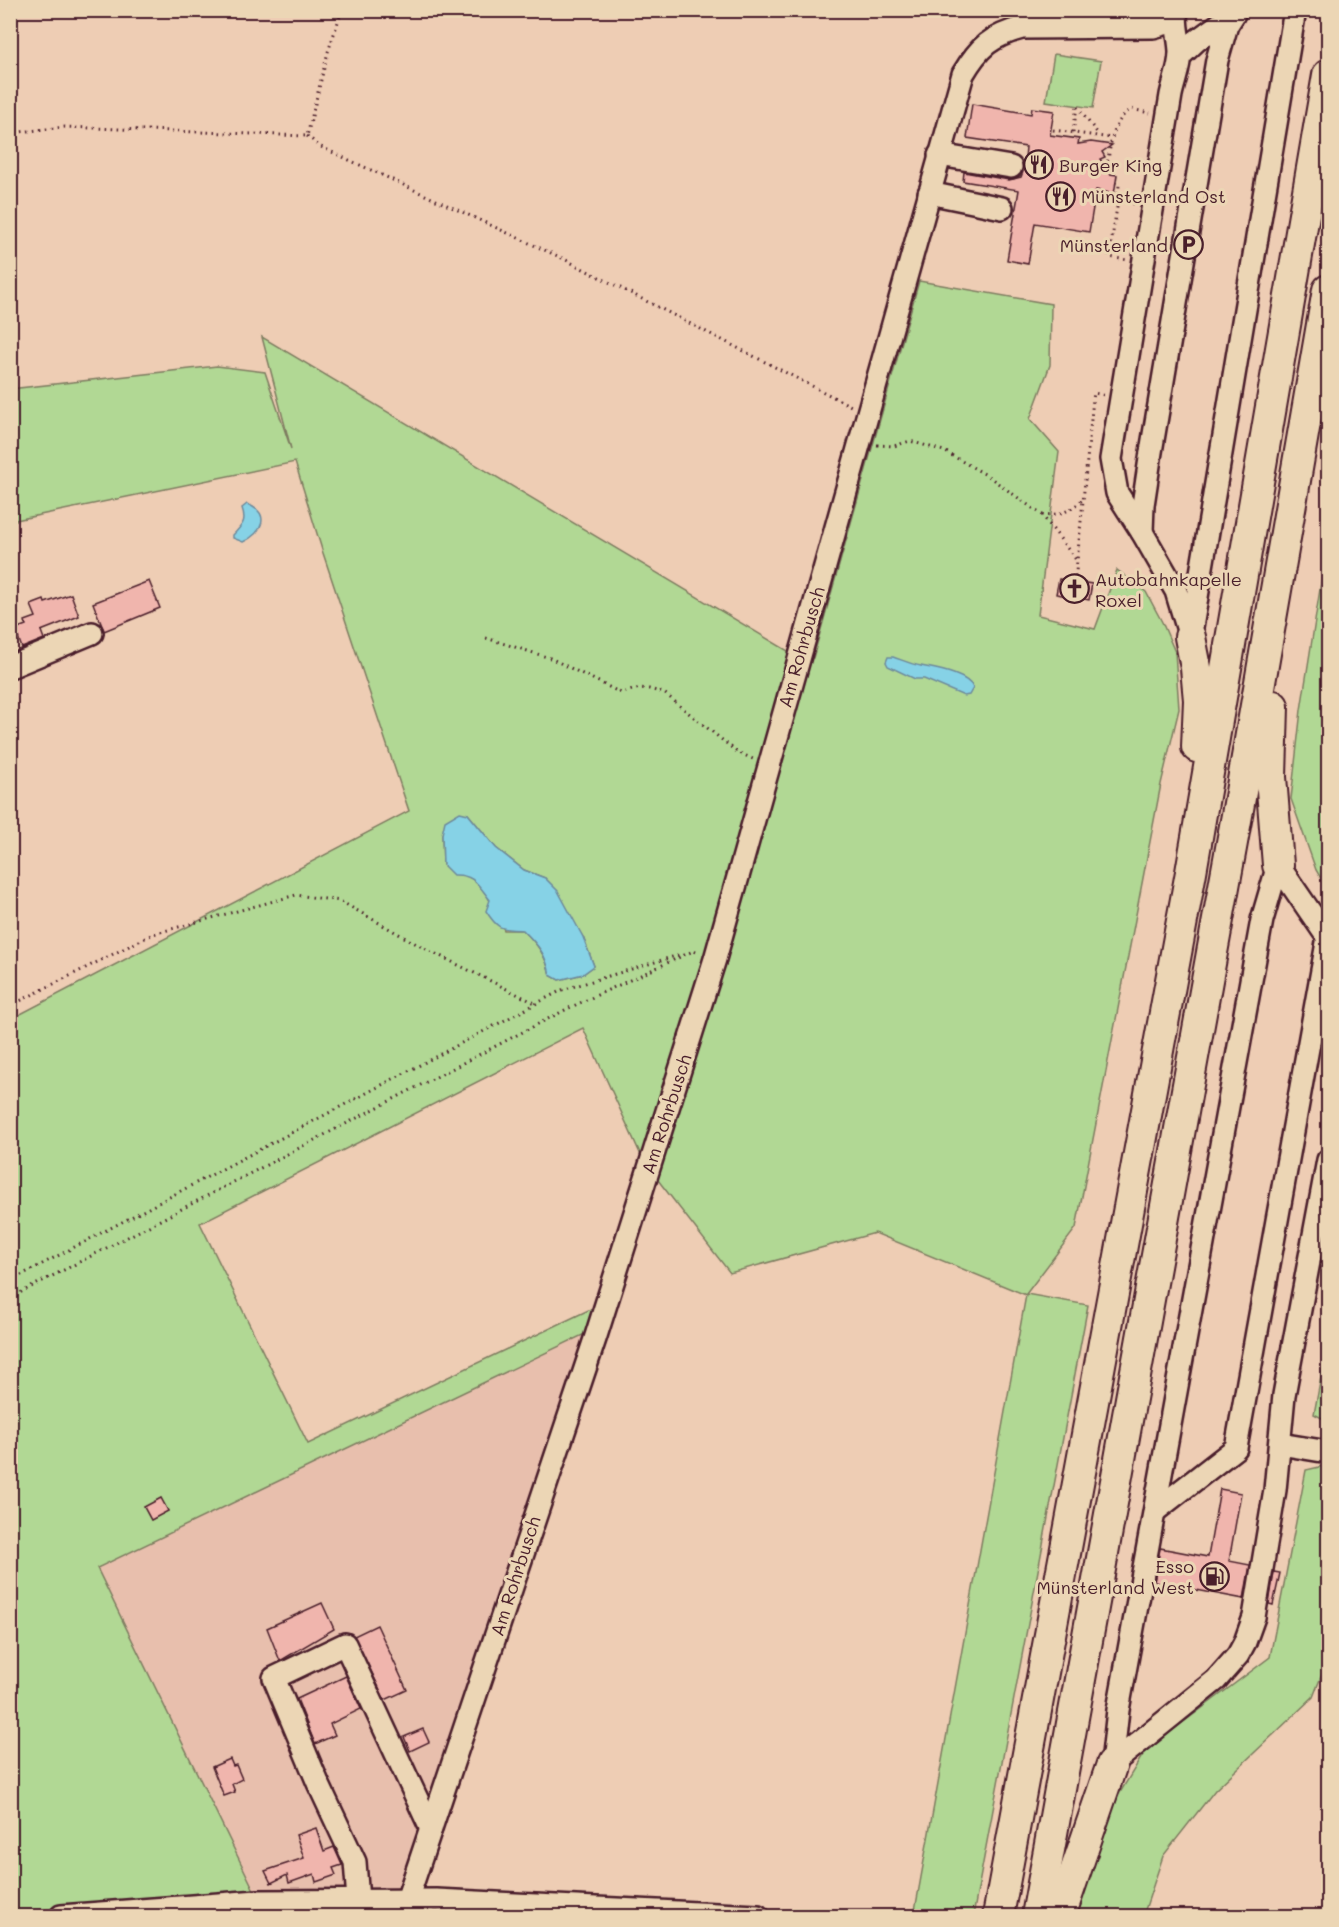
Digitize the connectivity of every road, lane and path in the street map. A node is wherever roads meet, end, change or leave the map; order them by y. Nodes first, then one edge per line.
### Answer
1 (342, 10) edge
2 (1294, 10) edge
3 (1236, 12) edge
4 (1176, 16) edge
5 (1154, 19) edge
6 (1180, 56) junction
7 (1329, 75) edge
8 (1167, 116) junction
9 (1053, 130) dead end
10 (1073, 132) junction
11 (10, 133) edge
12 (307, 136) junction
13 (1101, 136) junction
14 (1112, 138) junction
15 (939, 155) junction
16 (1011, 167) dead end
17 (1106, 173) dead end
18 (1115, 183) dead end
19 (929, 193) junction
20 (1118, 201) junction
21 (1152, 206) junction
22 (1002, 208) dead end
23 (1143, 263) junction
24 (1329, 290) edge
25 (1120, 397) junction
26 (866, 414) junction
27 (858, 443) junction
28 (1084, 499) junction
29 (1042, 515) junction
30 (1143, 532) junction
31 (1077, 561) junction
32 (1075, 582) dead end
33 (1277, 592) junction
34 (92, 633) dead end
35 (1190, 637) junction
36 (486, 638) dead end
37 (10, 667) edge
38 (768, 767) junction
39 (1278, 865) junction
40 (1191, 872) junction
41 (1328, 937) edge
42 (693, 951) junction
43 (715, 959) junction
44 (535, 1004) junction
45 (10, 1006) edge
46 (1329, 1160) edge
47 (10, 1281) edge
48 (10, 1298) edge
49 (1280, 1444) junction
50 (1329, 1452) edge
51 (1155, 1511) junction
52 (1112, 1764) junction
53 (431, 1829) junction
54 (358, 1900) junction
55 (407, 1900) junction
56 (436, 1908) edge
57 (237, 1910) edge
58 (61, 1917) edge
59 (758, 1917) edge
60 (998, 1917) edge
61 (1037, 1917) edge
62 (1060, 1917) edge

1 - 12 path
2 - 35 street
3 - 6 street
3 - 30 street
4 - 5 street, Am Rohrbusch
4 - 6 street
5 - 15 street, Am Rohrbusch
6 - 8 street
7 - 40 highway
8 - 14 path
8 - 21 street
9 - 10 path
10 - 13 path
10 - 13 path
11 - 12 path
12 - 26 path
13 - 14 path
14 - 17 path
15 - 16 street
15 - 19 street, Am Rohrbusch
18 - 20 path
19 - 22 street
19 - 26 street, Am Rohrbusch
20 - 21 path
20 - 23 path
21 - 23 street
23 - 25 street
24 - 33 highway
25 - 28 path
25 - 30 street
26 - 27 street, Am Rohrbusch
27 - 29 path
27 - 38 street, Am Rohrbusch
28 - 29 path
28 - 31 path
29 - 31 path
30 - 35 street
31 - 32 path
33 - 39 highway
33 - 61 highway
34 - 37 street
35 - 40 highway
36 - 38 path
38 - 43 street, Am Rohrbusch
39 - 41 street
39 - 51 street
40 - 60 highway
41 - 51 street
42 - 43 path
42 - 44 path
42 - 48 path
43 - 53 street, Am Rohrbusch
44 - 45 path
44 - 47 path
46 - 49 street
49 - 50 street
49 - 52 street
51 - 52 street
52 - 62 highway
53 - 54 street
53 - 55 street, Am Rohrbusch
54 - 55 street
54 - 57 street
55 - 56 street
56 - 59 street
57 - 58 street

